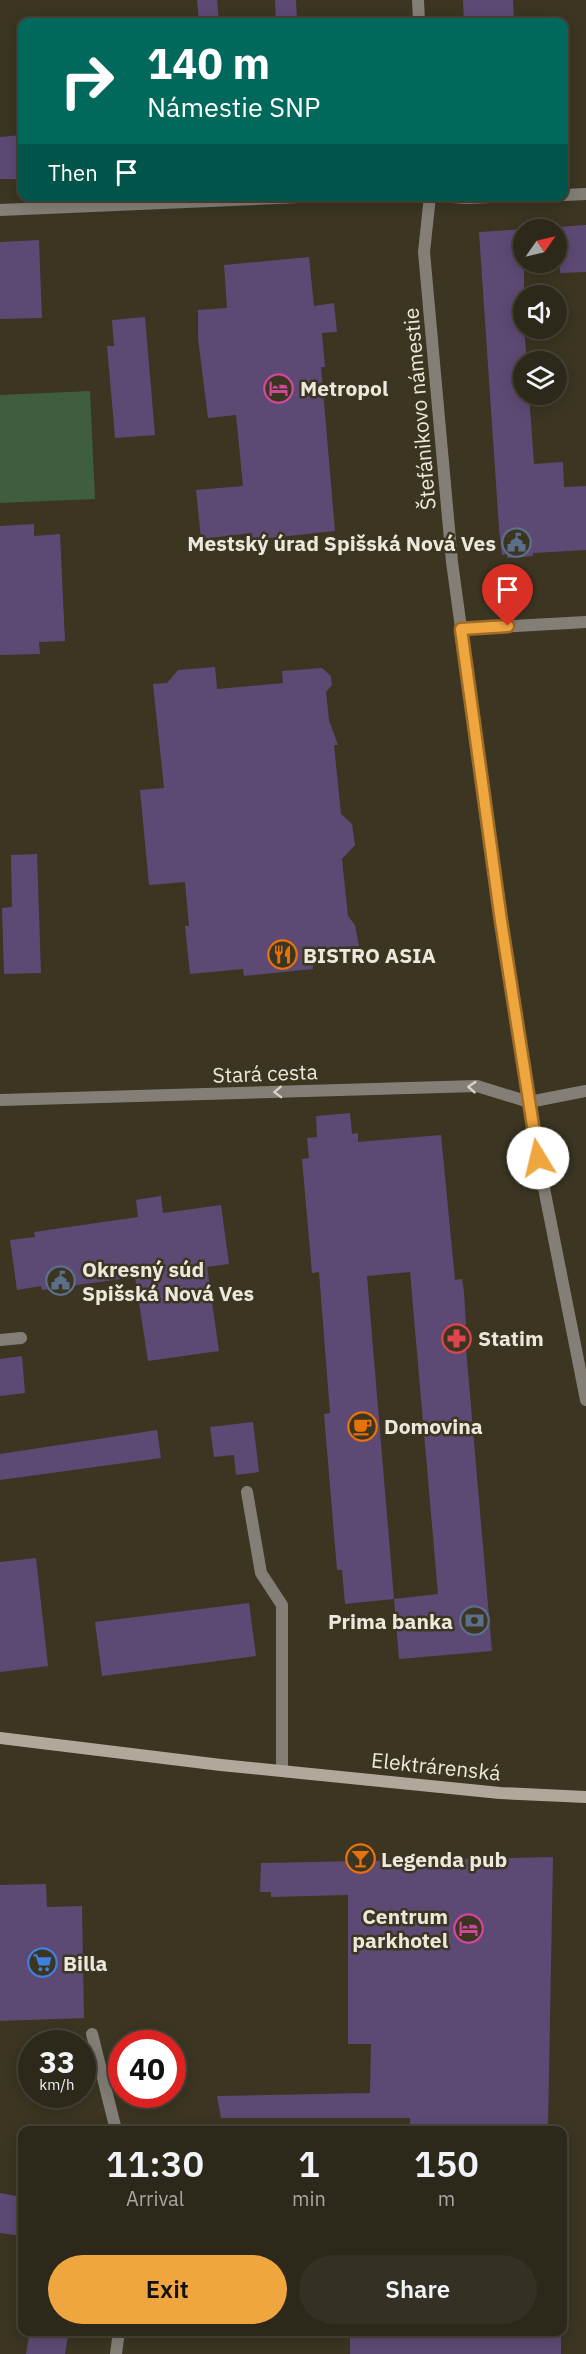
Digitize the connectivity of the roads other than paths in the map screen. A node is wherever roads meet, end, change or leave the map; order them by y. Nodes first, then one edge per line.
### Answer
1 (418, 0) edge
2 (419, 18) edge
3 (586, 194) edge
4 (568, 195) edge
5 (207, 201) edge
6 (429, 201) edge
7 (0, 210) edge
8 (586, 622) edge
9 (461, 629) junction
10 (586, 1091) edge
11 (0, 1100) edge
12 (529, 1102) junction
13 (21, 1338) dead end
14 (0, 1340) edge
15 (586, 1400) edge
16 (247, 1492) dead end
17 (0, 1738) edge
18 (282, 1770) junction
19 (586, 1797) edge
20 (96, 2050) edge
21 (115, 2126) edge
22 (118, 2336) edge
23 (116, 2354) edge

1 - 2 street
3 - 4 street
5 - 7 street
6 - 9 street, Štefánikovo námestie
8 - 9 street
9 - 12 street, Štefánikovo námestie
10 - 12 street
12 -> 11 street, Stará cesta
12 - 15 street, Štefánikovo námestie
13 - 14 street
16 - 18 street
17 - 18 main road, Elektrárenská
18 - 19 main road, Elektrárenská
20 - 21 street
22 - 23 street

